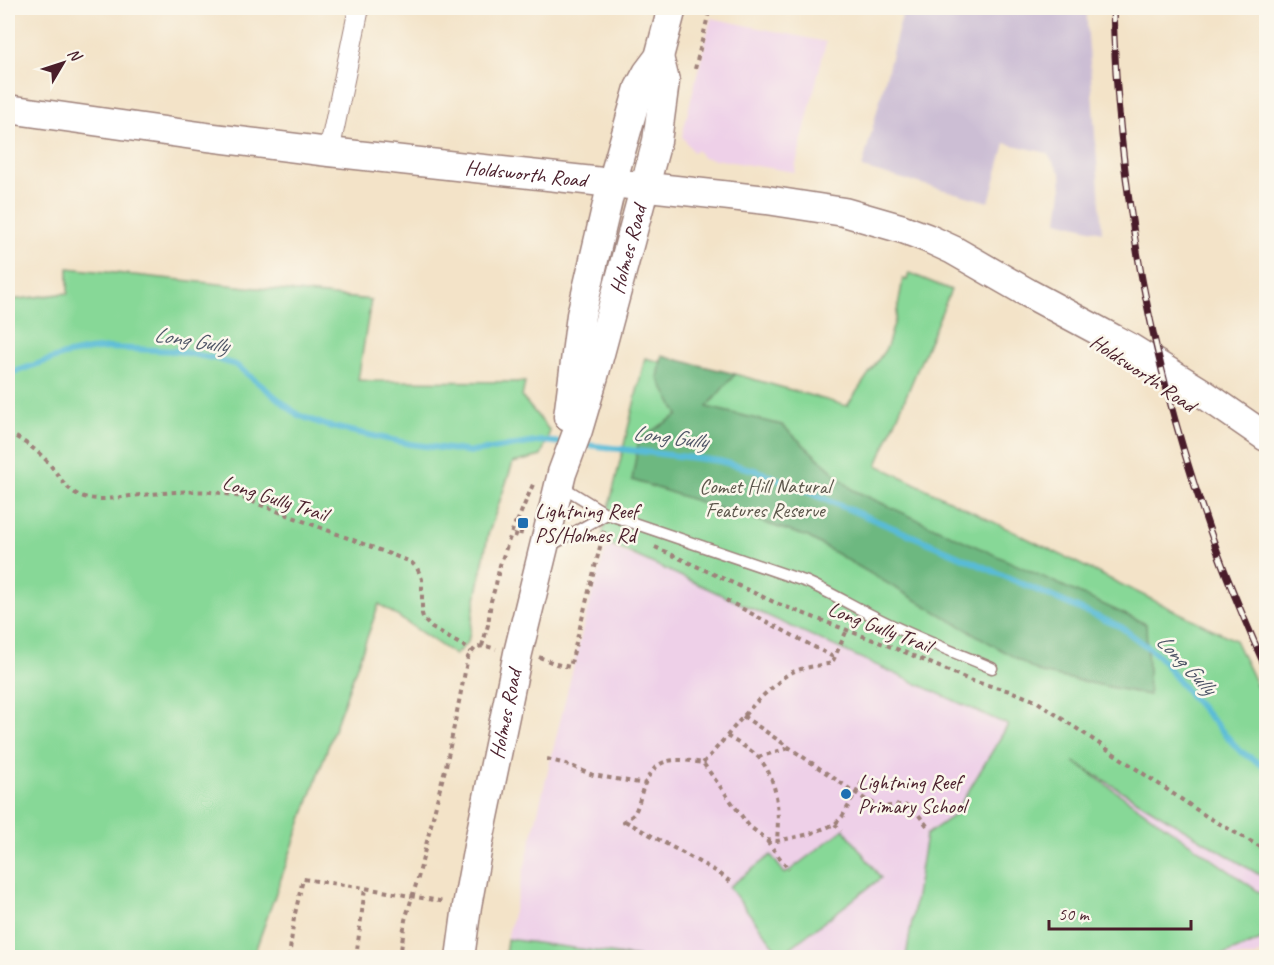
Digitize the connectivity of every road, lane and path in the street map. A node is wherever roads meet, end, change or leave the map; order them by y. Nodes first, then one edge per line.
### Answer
1 (359, 8) edge
2 (672, 8) edge
3 (710, 8) edge
4 (659, 57) junction
5 (695, 69) dead end
6 (8, 109) edge
7 (329, 152) junction
8 (612, 183) junction
9 (645, 186) junction
10 (8, 433) edge
11 (1266, 437) edge
12 (562, 457) junction
13 (607, 514) junction
14 (517, 522) junction
15 (610, 530) dead end
16 (512, 534) junction
17 (653, 546) dead end
18 (543, 549) junction
19 (726, 600) dead end
20 (848, 630) junction
21 (482, 646) junction
22 (492, 648) dead end
23 (470, 652) junction
24 (835, 658) junction
25 (556, 664) dead end
26 (992, 668) dead end
27 (743, 716) junction
28 (727, 736) junction
29 (789, 748) junction
30 (758, 757) junction
31 (547, 759) dead end
32 (703, 763) junction
33 (868, 772) dead end
34 (645, 784) junction
35 (856, 793) junction
36 (835, 824) junction
37 (928, 827) dead end
38 (841, 831) dead end
39 (767, 840) junction
40 (777, 841) junction
41 (1266, 850) edge
42 (789, 870) dead end
43 (733, 884) dead end
44 (365, 888) junction
45 (412, 896) junction
46 (467, 906) junction
47 (289, 957) edge
48 (356, 957) edge
49 (400, 957) edge
50 (460, 957) edge

1 - 7 street
2 - 4 main road, Holmes Road
3 - 5 path
4 - 8 main road, Holmes Road
4 - 9 main road, Holmes Road
6 - 7 main road, Holdsworth Road
7 - 8 main road, Holdsworth Road
8 - 9 main road, Holdsworth Road
8 - 12 main road, Holmes Road
9 - 11 main road, Holdsworth Road
9 - 12 main road, Holmes Road
10 - 23 path, Long Gully Trail
12 - 13 lane
12 - 14 path
12 - 18 main road, Holmes Road
13 - 18 lane
13 - 26 lane
14 - 16 path
14 - 16 path
15 - 25 path
16 - 21 path
17 - 20 path, Long Gully Trail
18 - 46 main road, Holmes Road
19 - 24 path
20 - 24 path
20 - 41 path, Long Gully Trail
21 - 22 path
21 - 23 path
23 - 45 path
24 - 27 path
27 - 28 path
27 - 29 path
28 - 30 path
28 - 32 path
29 - 30 path
29 - 35 path
30 - 40 path
31 - 34 path
32 - 34 path
32 - 39 path
33 - 35 path
34 - 43 path
35 - 36 path
35 - 37 path
36 - 38 path
36 - 40 path
39 - 40 path
39 - 42 path
44 - 45 path
44 - 47 path
44 - 48 path
45 - 46 path
45 - 49 path
46 - 50 main road, Holmes Road

